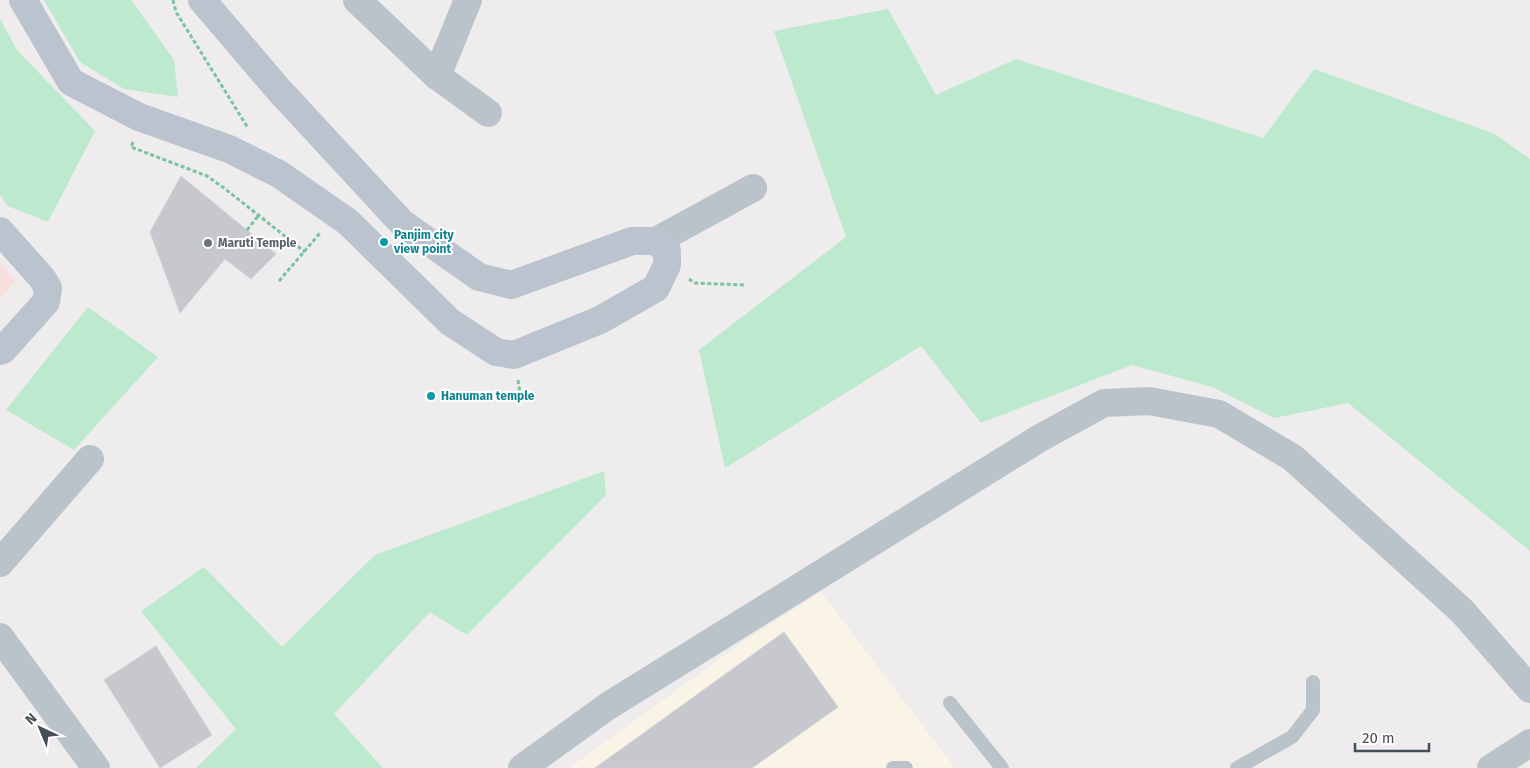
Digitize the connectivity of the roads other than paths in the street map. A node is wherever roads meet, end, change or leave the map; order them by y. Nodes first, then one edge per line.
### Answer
1 (23, 0) edge
2 (202, 0) edge
3 (358, 0) edge
4 (468, 0) edge
5 (437, 76) junction
6 (488, 113) dead end
7 (753, 188) dead end
8 (0, 231) edge
9 (656, 241) junction
10 (0, 351) edge
11 (90, 460) dead end
12 (0, 563) edge
13 (0, 637) edge
14 (1314, 682) dead end
15 (1530, 689) edge
16 (950, 703) dead end
17 (1530, 743) edge
18 (96, 768) edge
19 (522, 768) edge
20 (894, 768) edge
21 (906, 768) edge
22 (1002, 768) edge
23 (1237, 768) edge
24 (1491, 768) edge

1 - 9 street
2 - 9 street
3 - 5 street
4 - 5 street
5 - 6 street
7 - 9 street
8 - 10 street
11 - 12 street
13 - 18 street
14 - 23 lane
15 - 19 street
16 - 22 lane
17 - 24 street
20 - 21 lane

